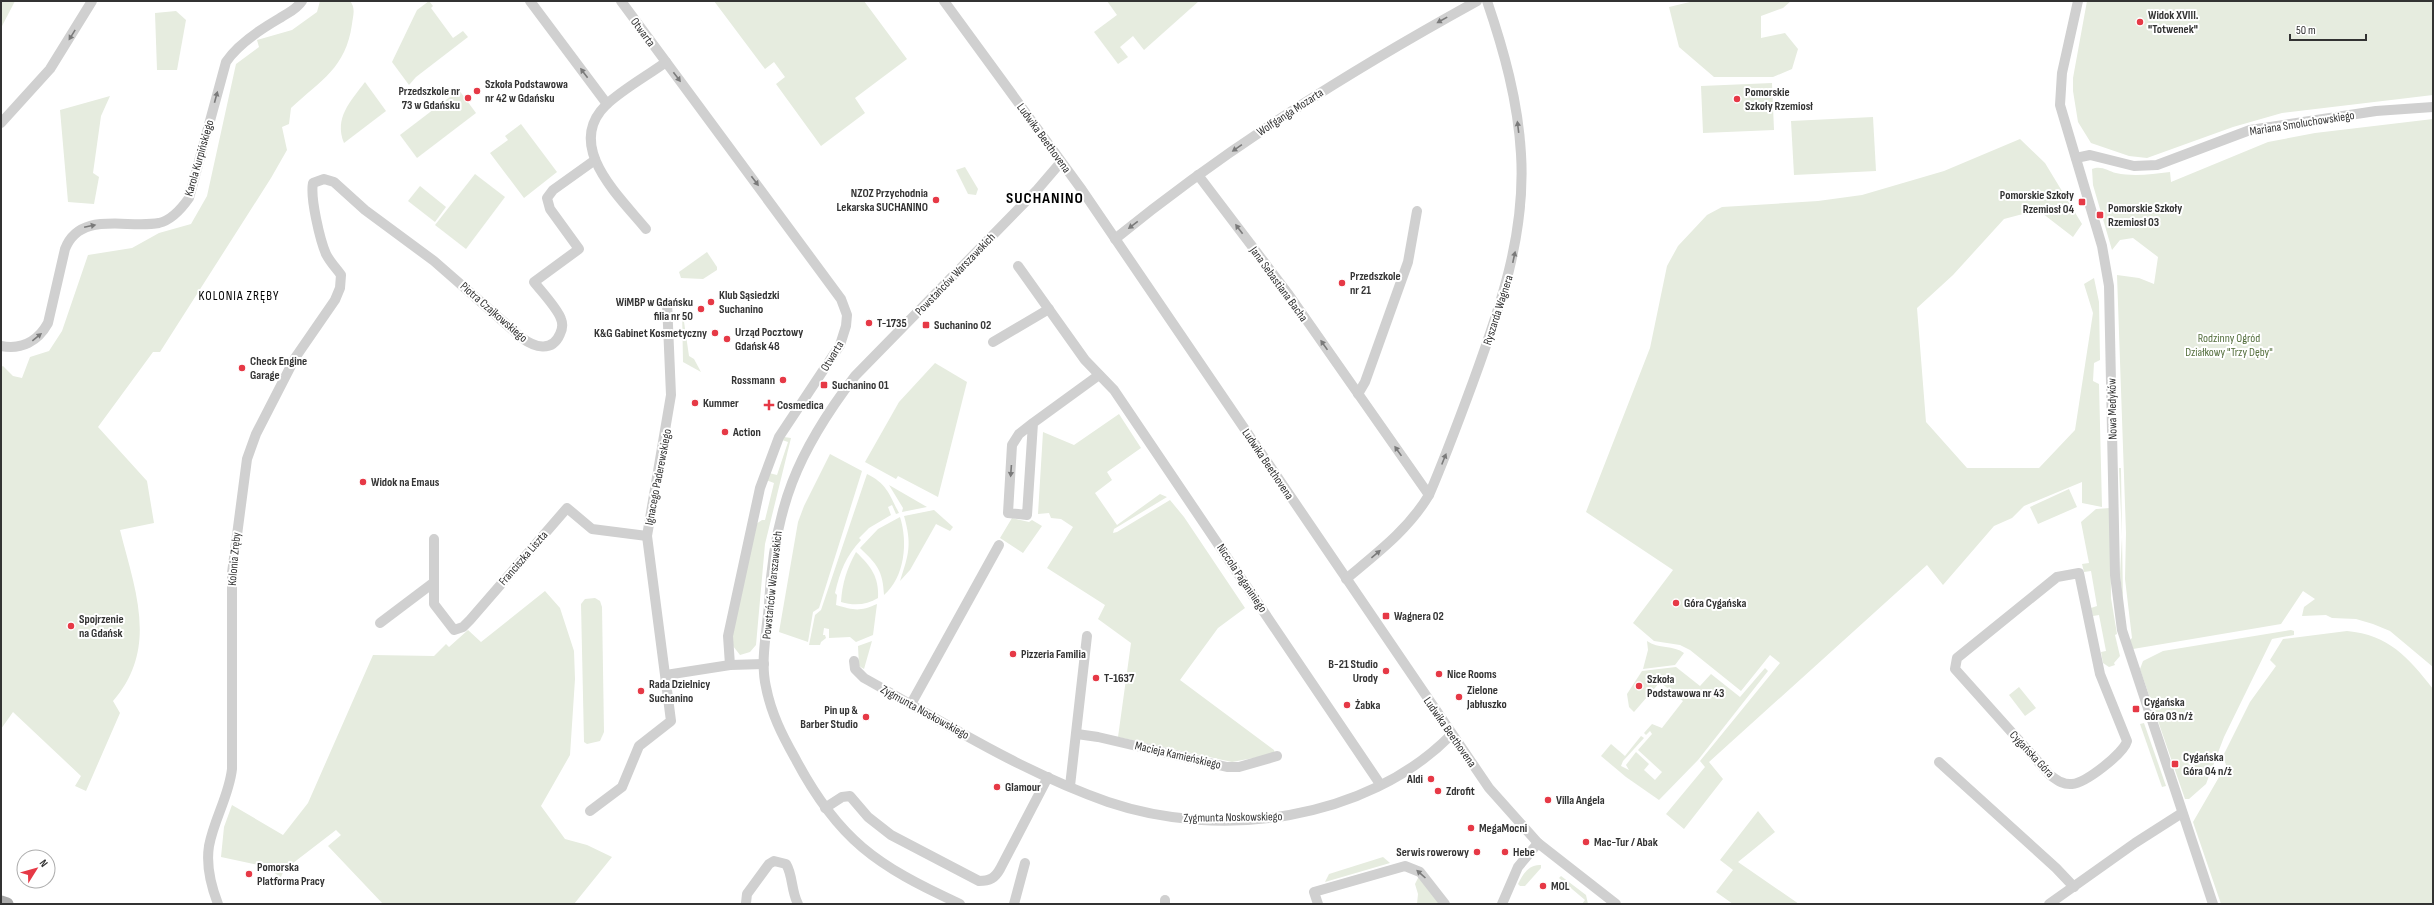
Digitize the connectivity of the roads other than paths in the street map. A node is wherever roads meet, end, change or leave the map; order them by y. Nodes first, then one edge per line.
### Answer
1 (92, 1) edge
2 (302, 1) edge
3 (530, 1) edge
4 (621, 1) edge
5 (944, 1) edge
6 (1476, 1) edge
7 (1488, 1) edge
8 (2078, 1) edge
9 (666, 62) junction
10 (607, 104) junction
11 (2433, 107) edge
12 (1, 124) edge
13 (2076, 158) junction
14 (595, 160) junction
15 (1061, 162) junction
16 (1198, 175) junction
17 (313, 183) joint
18 (1417, 211) dead end
19 (646, 229) dead end
20 (1115, 239) junction
21 (1018, 266) dead end
22 (667, 302) dead end
23 (1049, 309) junction
24 (993, 342) dead end
25 (1, 346) edge
26 (1099, 375) junction
27 (1358, 394) junction
28 (1033, 423) junction
29 (1429, 495) junction
30 (647, 536) junction
31 (434, 539) dead end
32 (999, 545) dead end
33 (2079, 573) joint
34 (1346, 579) junction
35 (433, 583) junction
36 (380, 623) dead end
37 (1087, 636) dead end
38 (854, 661) dead end
39 (764, 664) junction
40 (730, 665) junction
41 (666, 675) junction
42 (911, 704) junction
43 (1077, 734) junction
44 (1451, 734) junction
45 (1277, 756) dead end
46 (1940, 762) dead end
47 (1048, 777) junction
48 (1380, 784) junction
49 (1070, 786) junction
50 (825, 808) junction
51 (590, 811) dead end
52 (2182, 813) junction
53 (1538, 843) junction
54 (1025, 863) dead end
55 (2074, 887) junction
56 (1, 902) edge
57 (7, 904) edge
58 (218, 904) edge
59 (748, 904) edge
60 (798, 904) edge
61 (960, 904) edge
62 (1014, 904) edge
63 (1318, 904) edge
64 (1445, 904) edge
65 (1502, 904) edge
66 (1616, 904) edge
67 (2049, 904) edge
68 (2213, 904) edge

1 -> 12 street
25 -> 2 street, Karola Kurpińskiego
10 -> 3 street
4 - 9 street, Otwarta
5 - 15 street, Ludwika Beethovena
6 -> 16 street, Wolfganga Mozarta
29 -> 7 street, Ryszarda Wagnera
8 - 13 street
9 - 10 street
9 -> 40 street, Otwarta
10 - 14 street
11 - 13 street, Mariana Smoluchowskiego
13 - 52 street, Nowa Medyków
14 - 17 street, Piotra Czajkowskiego
14 - 19 street
15 - 20 street, Ludwika Beethovena
15 - 39 street, Powstańców Warszawskich
16 -> 20 street, Wolfganga Mozarta
27 -> 16 street, Jana Sebastiana Bacha
17 - 58 street, Kolonia Zręby
18 - 27 street
20 - 34 street, Ludwika Beethovena
21 - 23 street, Niccola Paganiniego
22 - 30 street, Ignacego Paderewskiego
23 - 24 street
23 - 26 street, Niccola Paganiniego
26 - 28 street
26 - 48 street, Niccola Paganiniego
29 -> 27 street, Jana Sebastiana Bacha
28 -> 28 street
34 -> 29 street, Ryszarda Wagnera
30 - 35 street, Franciszka Liszta
30 - 41 street, Ignacego Paderewskiego
31 - 35 street, Franciszka Liszta
32 - 42 street
33 - 33 street, Cygańska Góra
34 - 44 street, Ludwika Beethovena
35 - 36 street
37 - 43 street
38 - 42 street, Zygmunta Noskowskiego
39 - 40 street
39 - 50 street, Powstańców Warszawskich
40 - 41 street
41 - 51 street, Ignacego Paderewskiego
42 - 47 street, Zygmunta Noskowskiego
43 - 45 street, Macieja Kamieńskiego
43 - 49 street
44 - 48 street, Zygmunta Noskowskiego
44 - 53 street, Ludwika Beethovena
46 - 55 street
47 - 49 street, Zygmunta Noskowskiego
47 - 50 street
48 - 49 street, Zygmunta Noskowskiego
50 - 61 street, Powstańców Warszawskich
52 - 55 street
52 - 68 street
53 - 65 street
53 - 66 street, Ludwika Beethovena
54 - 62 street
55 - 67 street
56 - 57 main road
59 - 60 street
64 -> 63 street

